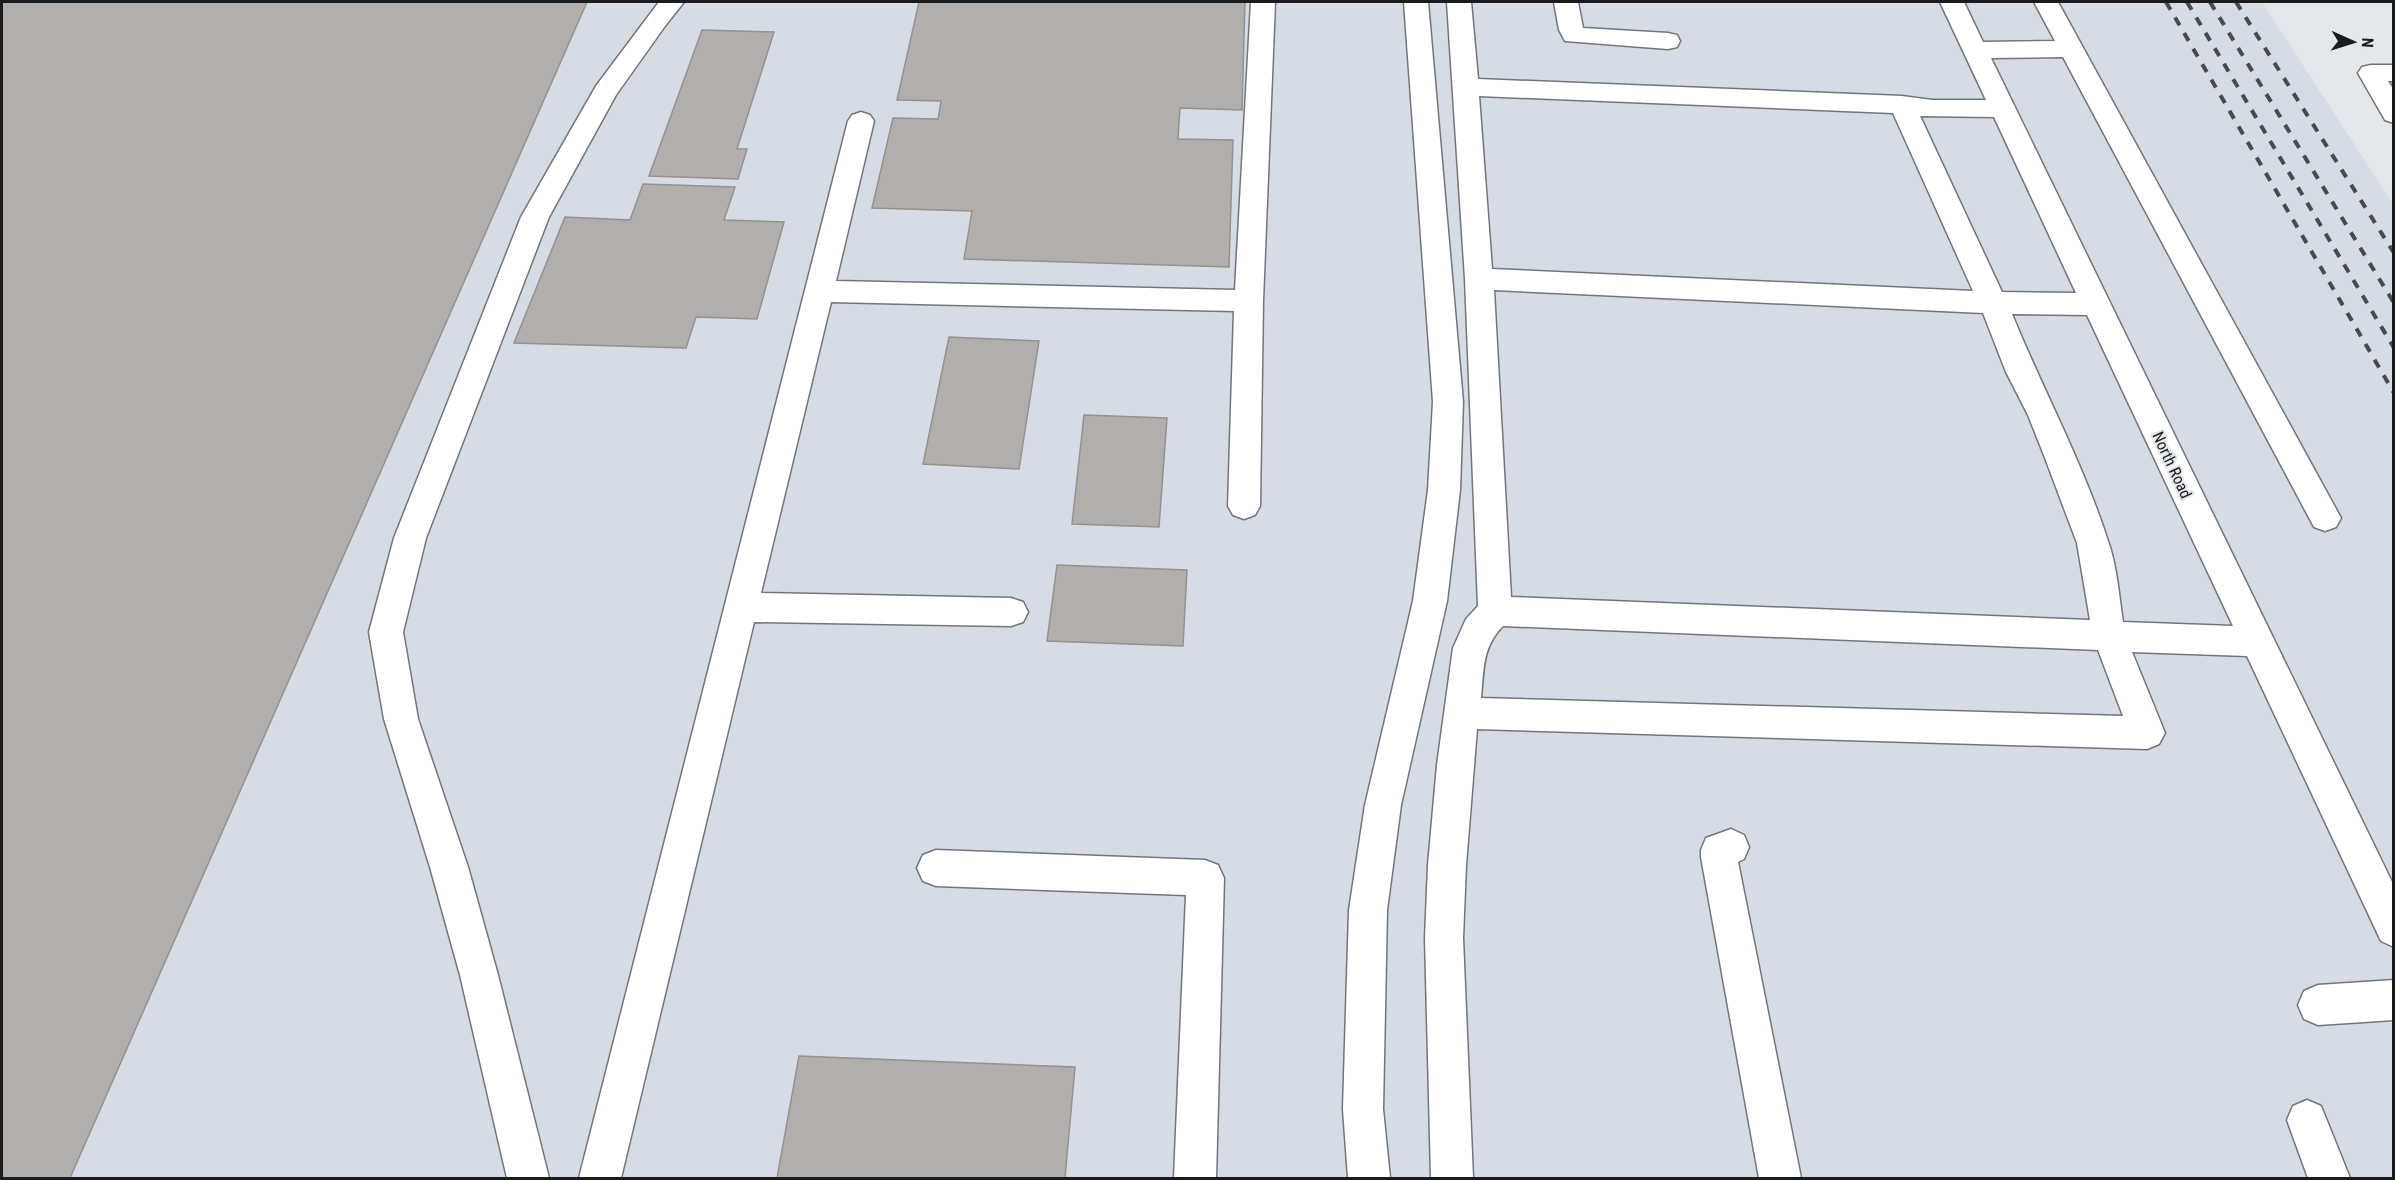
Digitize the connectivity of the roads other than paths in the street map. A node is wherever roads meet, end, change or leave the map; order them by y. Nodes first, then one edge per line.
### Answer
1 (672, 2) edge
2 (1263, 2) edge
3 (1416, 2) edge
4 (1459, 2) edge
5 (1566, 2) edge
6 (1952, 2) edge
7 (2046, 2) edge
8 (1668, 41) dead end
9 (2071, 49) junction
10 (1975, 50) junction
11 (2394, 74) edge
12 (1467, 87) junction
13 (1902, 105) junction
14 (2002, 108) junction
15 (2394, 114) edge
16 (861, 121) dead end
17 (1479, 279) junction
18 (821, 291) junction
19 (1249, 301) junction
20 (1993, 303) junction
21 (2095, 304) junction
22 (1244, 506) dead end
23 (2325, 518) dead end
24 (742, 607) junction
25 (1495, 611) junction
26 (1011, 612) dead end
27 (2109, 636) junction
28 (2256, 642) junction
29 (1462, 713) junction
30 (1731, 847) dead end
31 (936, 868) dead end
32 (2394, 928) edge
33 (2394, 1000) edge
34 (2318, 1005) dead end
35 (2307, 1120) dead end
36 (528, 1179) edge
37 (600, 1179) edge
38 (1195, 1179) edge
39 (1369, 1179) edge
40 (1452, 1179) edge
41 (1780, 1179) edge
42 (2329, 1179) edge

1 - 36 street
2 - 19 street
3 - 39 street
4 - 12 street
5 - 8 street
6 - 10 street, North Road
7 - 9 street
9 - 10 street
9 - 23 street
10 - 14 street, North Road
11 - 15 street
12 - 13 street
12 - 17 street
13 - 14 street
13 - 20 street
14 - 21 street, North Road
16 - 18 street
17 - 20 street
17 - 25 street
18 - 19 street
18 - 24 street
19 - 22 street
20 - 21 street
20 - 27 street
21 - 28 street, North Road
24 - 26 street
24 - 37 street
25 - 27 street
25 - 29 street
27 - 28 street
27 - 29 street
28 - 32 street, North Road
29 - 40 street
30 - 41 street
31 - 38 street
33 - 34 street
35 - 42 street

